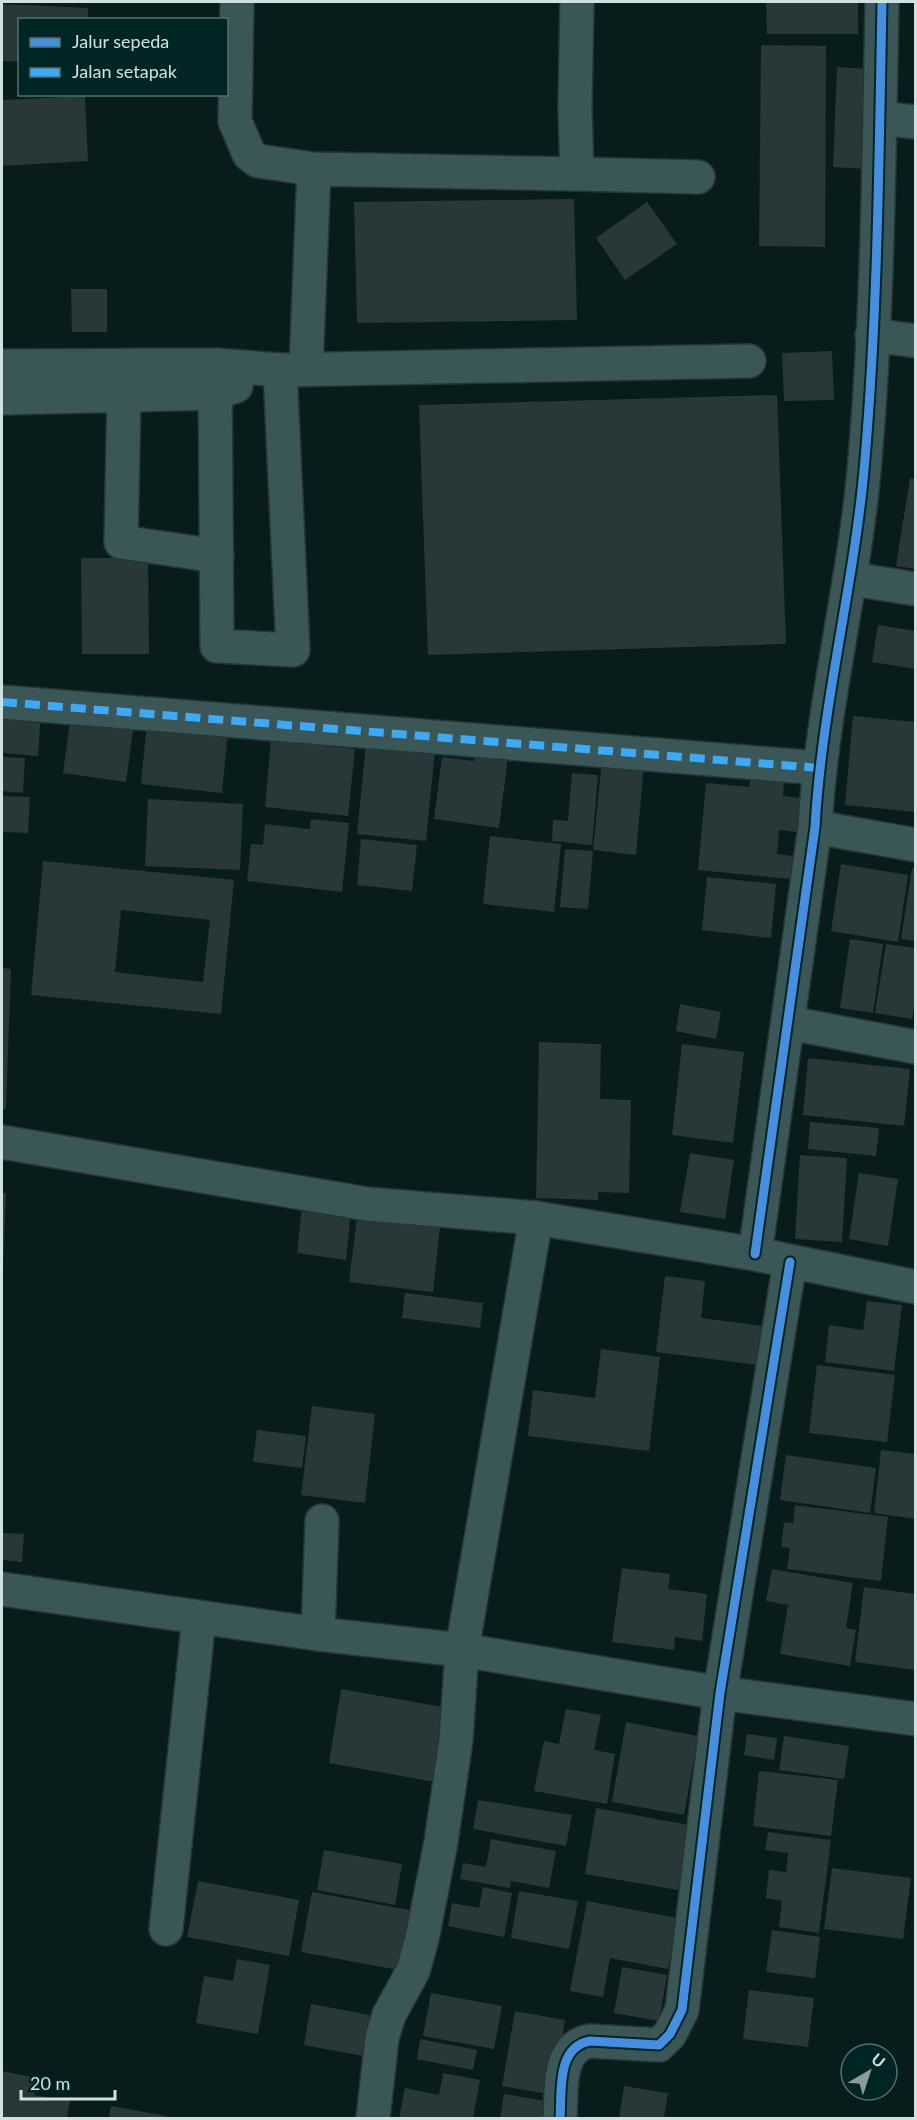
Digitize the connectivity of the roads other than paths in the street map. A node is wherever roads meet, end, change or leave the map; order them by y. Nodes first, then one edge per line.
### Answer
1 (237, 2) edge
2 (577, 2) edge
3 (882, 2) edge
4 (880, 118) junction
5 (915, 122) edge
6 (314, 169) junction
7 (577, 174) junction
8 (698, 177) dead end
9 (872, 335) junction
10 (915, 341) edge
11 (749, 361) dead end
12 (2, 366) edge
13 (293, 369) junction
14 (215, 379) junction
15 (35, 381) junction
16 (124, 395) junction
17 (2, 398) edge
18 (218, 556) junction
19 (852, 579) junction
20 (915, 589) edge
21 (2, 702) edge
22 (819, 768) junction
23 (815, 827) junction
24 (915, 845) edge
25 (789, 1023) junction
26 (915, 1047) edge
27 (2, 1142) edge
28 (536, 1218) junction
29 (755, 1254) junction
30 (790, 1262) junction
31 (915, 1287) edge
32 (322, 1521) dead end
33 (2, 1589) edge
34 (200, 1618) junction
35 (318, 1635) junction
36 (462, 1650) junction
37 (720, 1692) junction
38 (915, 1719) edge
39 (166, 1929) dead end
40 (373, 2118) edge
41 (560, 2118) edge

1 - 6 street
2 - 7 street
3 - 4 street
4 - 5 street
4 - 9 street
6 - 7 street
6 - 13 street
7 - 8 street
9 - 10 street
9 - 19 street
11 - 13 street
12 - 15 street
13 - 14 street
13 - 18 street
14 - 15 street
14 - 16 street
14 - 18 street
15 - 16 street
15 - 17 street
16 - 18 street
19 - 20 street
19 - 22 street
21 - 22 street
22 - 23 street
23 - 24 street
23 - 25 street
25 - 26 street
25 - 29 street
27 - 28 street
28 - 29 street
28 - 36 street
29 - 30 street
30 - 31 street
30 - 37 street
32 - 35 street
33 - 34 street
34 - 35 street
34 - 39 street
35 - 36 street
36 - 37 street
36 - 40 street
37 - 38 street
37 - 41 street

